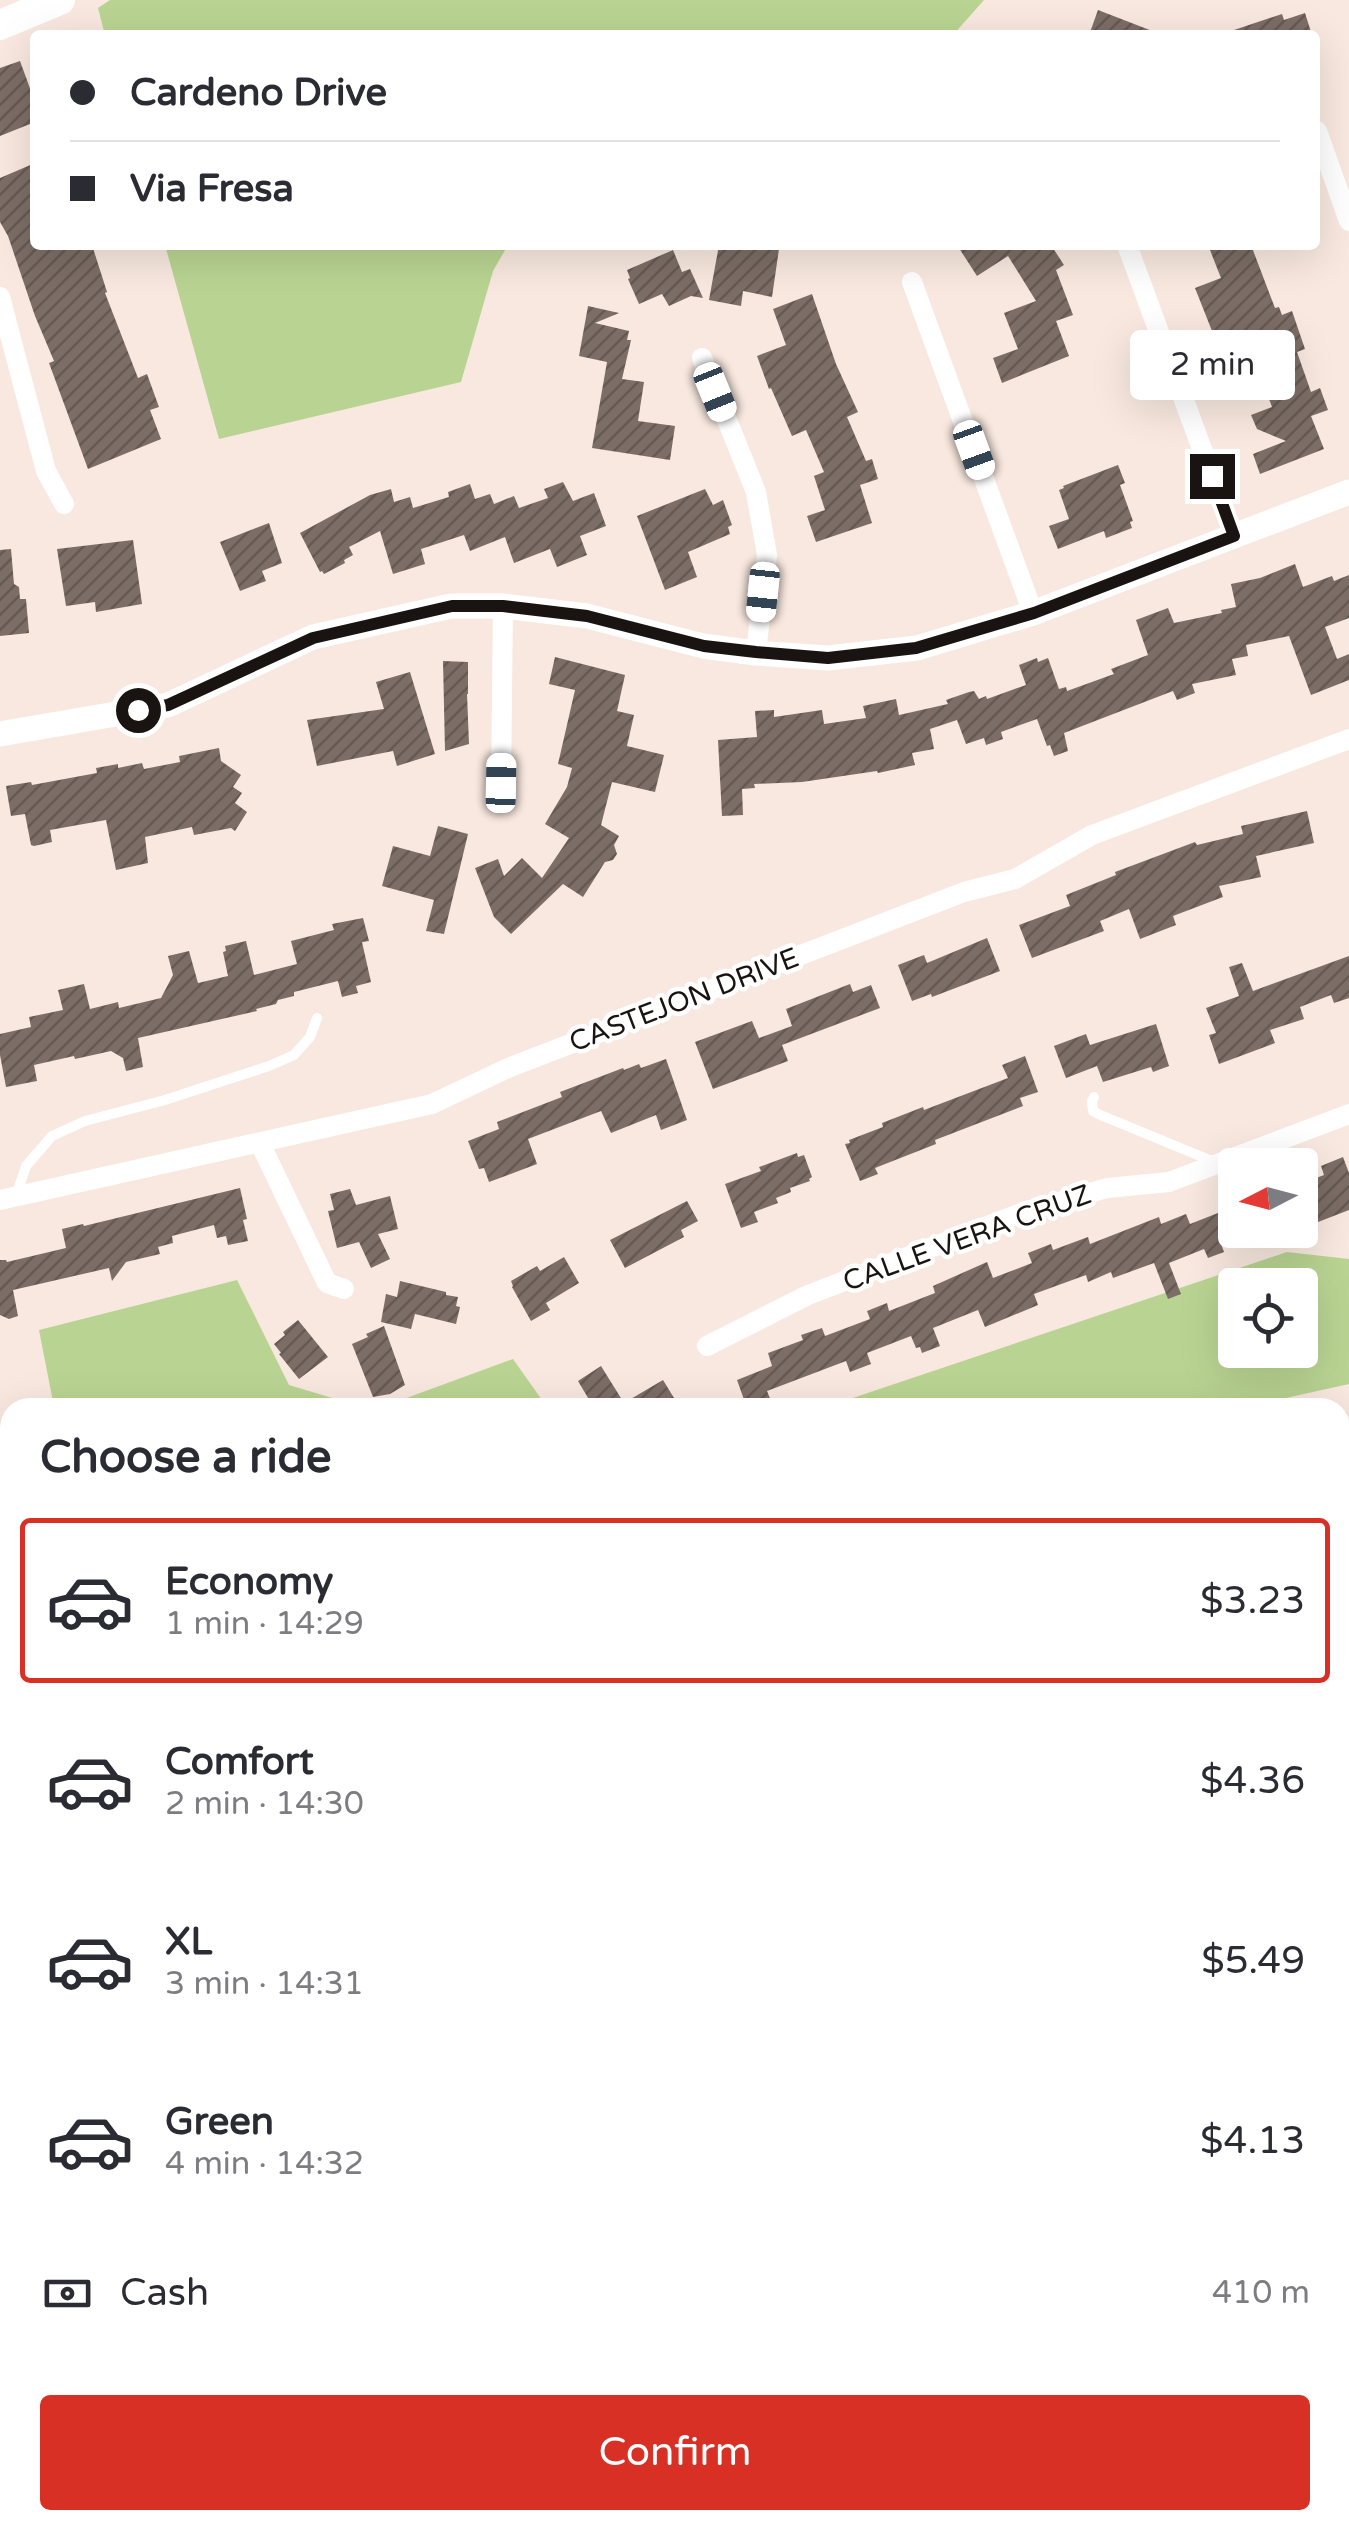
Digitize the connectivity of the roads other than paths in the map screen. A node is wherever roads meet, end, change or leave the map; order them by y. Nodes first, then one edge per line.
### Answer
1 (60, 0) edge
2 (0, 26) edge
3 (1320, 139) edge
4 (1349, 221) edge
5 (1129, 250) edge
6 (912, 282) dead end
7 (0, 297) edge
8 (702, 358) dead end
9 (1349, 492) edge
10 (64, 504) dead end
11 (1234, 536) junction
12 (503, 606) junction
13 (1034, 613) junction
14 (756, 652) junction
15 (0, 734) edge
16 (1349, 739) edge
17 (501, 783) dead end
18 (317, 1018) dead end
19 (1094, 1097) dead end
20 (1349, 1114) edge
21 (260, 1142) junction
22 (1260, 1148) edge
23 (1218, 1164) joint
24 (8, 1199) edge
25 (344, 1289) dead end
26 (707, 1346) dead end

1 - 2 main road
3 - 4 street
5 - 11 street
6 - 13 street
7 - 10 street
8 - 14 street
9 - 11 street
11 - 13 street
12 - 14 street
12 - 15 street
12 - 17 street
13 - 14 street
16 - 21 street, CASTEJON DRIVE
18 - 24 lane
19 - 23 lane
20 - 22 street, CALLE VERA CRUZ
21 - 24 street, CASTEJON DRIVE
21 - 25 street
23 - 26 street, CALLE VERA CRUZ

